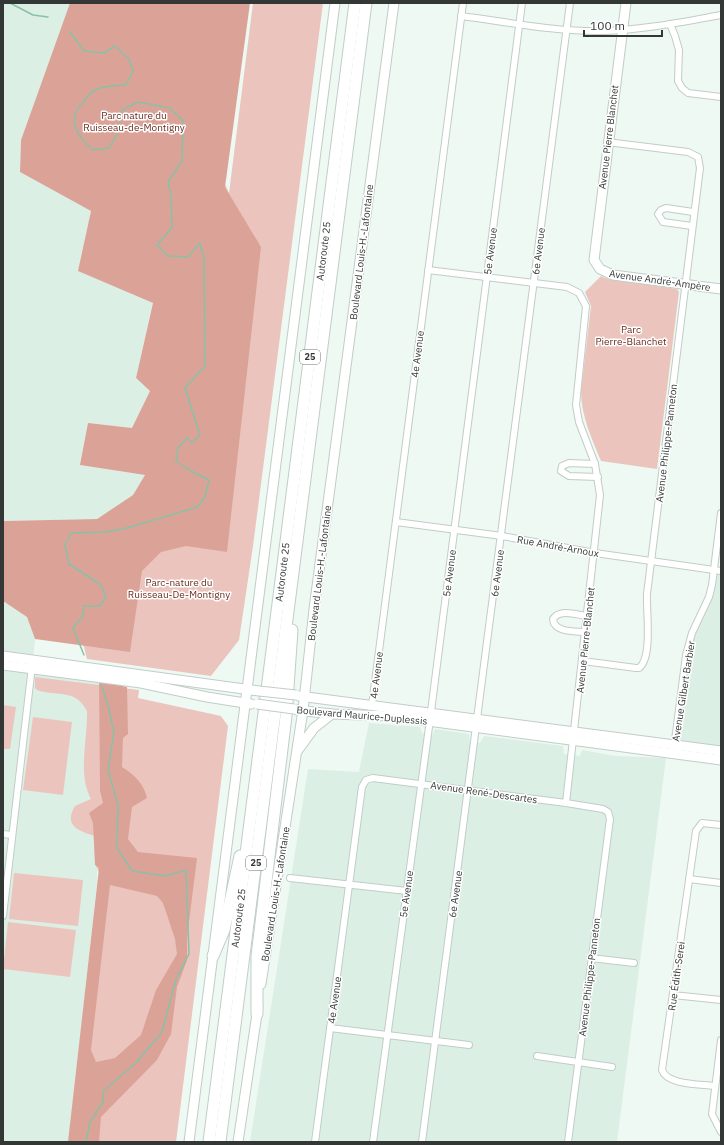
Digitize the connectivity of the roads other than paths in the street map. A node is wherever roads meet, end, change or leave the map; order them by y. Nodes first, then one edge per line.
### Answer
1 (335, 3) edge
2 (355, 3) edge
3 (366, 3) edge
4 (394, 3) edge
5 (462, 3) edge
6 (522, 3) edge
7 (570, 3) edge
8 (626, 3) edge
9 (721, 15) edge
10 (461, 16) junction
11 (520, 24) junction
12 (670, 24) junction
13 (567, 30) junction
14 (622, 30) junction
15 (721, 97) edge
16 (607, 142) junction
17 (693, 212) junction
18 (692, 226) junction
19 (600, 269) joint
20 (428, 270) junction
21 (487, 277) junction
22 (534, 283) junction
23 (686, 284) junction
24 (721, 289) edge
25 (595, 464) junction
26 (598, 477) junction
27 (721, 513) edge
28 (396, 522) junction
29 (454, 530) junction
30 (502, 536) junction
31 (594, 553) junction
32 (651, 561) junction
33 (714, 570) junction
34 (721, 571) edge
35 (292, 584) junction
36 (587, 616) junction
37 (585, 632) junction
38 (3, 656) edge
39 (583, 661) junction
40 (3, 665) edge
41 (32, 665) junction
42 (247, 689) junction
43 (300, 696) junction
44 (245, 703) junction
45 (372, 705) junction
46 (298, 710) junction
47 (332, 714) junction
48 (430, 717) junction
49 (477, 723) junction
50 (574, 736) junction
51 (673, 749) junction
52 (721, 751) edge
53 (296, 753) junction
54 (721, 760) edge
55 (422, 784) junction
56 (362, 787) joint
57 (468, 790) junction
58 (253, 803) junction
59 (566, 803) junction
60 (608, 812) joint
61 (721, 825) edge
62 (3, 834) edge
63 (12, 836) junction
64 (290, 878) dead end
65 (689, 879) junction
66 (721, 883) edge
67 (350, 885) junction
68 (407, 891) junction
69 (3, 916) edge
70 (213, 956) junction
71 (591, 958) junction
72 (634, 963) dead end
73 (673, 995) junction
74 (721, 1000) edge
75 (257, 1014) junction
76 (330, 1028) junction
77 (388, 1035) junction
78 (721, 1040) edge
79 (435, 1041) junction
80 (469, 1045) dead end
81 (537, 1056) dead end
82 (578, 1062) junction
83 (612, 1067) dead end
84 (714, 1086) junction
85 (721, 1132) edge
86 (189, 1142) edge
87 (209, 1142) edge
88 (220, 1142) edge
89 (238, 1142) edge
90 (315, 1142) edge
91 (373, 1142) edge
92 (422, 1142) edge
93 (568, 1142) edge

1 - 42 main road
2 - 58 highway, Autoroute 25 / 25
3 - 35 highway, Autoroute 25 / 25
4 - 43 main road, Boulevard Louis-H.-Lafontaine
5 - 10 street, 4e Avenue
6 - 11 street, 5e Avenue
7 - 13 street, 6e Avenue
8 - 14 main road, Avenue Pierre Blanchet
9 - 12 street
10 - 11 street
10 - 20 street, 4e Avenue
11 - 13 street
11 - 21 street, 5e Avenue
12 - 14 street
12 - 15 street
13 - 14 street
13 - 22 street, 6e Avenue
14 - 16 main road, Avenue Pierre Blanchet
16 - 17 street, Avenue Philippe-Panneton
16 - 19 main road, Avenue Pierre Blanchet
17 - 18 street, Avenue Philippe-Panneton
17 - 18 street
18 - 23 street, Avenue Philippe-Panneton
19 - 23 main road, Avenue André-Ampère
20 - 21 street
20 - 28 street, 4e Avenue
21 - 22 street
21 - 29 street, 5e Avenue
22 - 25 street, Avenue Pierre-Blanchet
22 - 30 street, 6e Avenue
23 - 24 main road, Avenue André-Ampère
23 - 32 street, Avenue Philippe-Panneton
25 - 26 street, Avenue Pierre-Blanchet
25 - 26 street
26 - 31 street, Avenue Pierre-Blanchet
27 - 33 street, Avenue Gilbert Barbier
28 - 29 street, Rue André-Arnoux
28 - 45 street, 4e Avenue
29 - 30 street, Rue André-Arnoux
29 - 48 street, 5e Avenue
30 - 31 street, Rue André-Arnoux
30 - 49 street, 6e Avenue
31 - 32 street, Rue André-Arnoux
31 - 36 street, Avenue Pierre-Blanchet
32 - 33 street, Rue André-Arnoux
32 - 39 street, Avenue Philippe-Panneton
33 - 34 street, Rue André-Arnoux
33 - 51 street, Avenue Gilbert Barbier
35 - 75 highway
35 - 88 highway, Autoroute 25 / 25
36 - 37 street, Avenue Pierre-Blanchet
36 - 37 street
37 - 39 street, Avenue Pierre-Blanchet
38 - 41 main road, Boulevard Maurice-Duplessis
39 - 50 street, Avenue Pierre-Blanchet
40 - 41 main road, Boulevard Maurice-Duplessis
41 - 42 main road, Boulevard Maurice-Duplessis
41 - 44 main road, Boulevard Maurice-Duplessis
41 - 63 street
42 - 43 main road, Boulevard Maurice-Duplessis, bridge
42 - 44 main road
43 - 45 main road, Boulevard Maurice-Duplessis
43 - 46 main road, Boulevard Louis-H.-Lafontaine
44 - 46 main road, Boulevard Maurice-Duplessis, bridge
44 - 70 main road
45 - 48 main road, Boulevard Maurice-Duplessis
46 - 47 main road, Boulevard Maurice-Duplessis
46 - 53 main road, Boulevard Louis-H.-Lafontaine
47 - 48 main road, Boulevard Maurice-Duplessis
47 - 53 main road
48 - 49 main road, Boulevard Maurice-Duplessis
48 - 55 street, 5e Avenue
49 - 50 main road, Boulevard Maurice-Duplessis
49 - 57 street, 6e Avenue
50 - 51 main road, Boulevard Maurice-Duplessis
50 - 59 street, Avenue Pierre-Blanchet
51 - 52 main road, Boulevard Maurice-Duplessis
51 - 54 main road, Boulevard Maurice-Duplessis
53 - 75 main road, Boulevard Louis-H.-Lafontaine
55 - 56 street, Avenue René-Descartes
55 - 57 street, Avenue René-Descartes
55 - 68 street, 5e Avenue
56 - 67 street, 4e Avenue
57 - 59 street, Avenue René-Descartes
57 - 79 street, 6e Avenue
58 - 70 highway
58 - 87 highway, Autoroute 25 / 25
59 - 60 street, Avenue René-Descartes
60 - 71 street, Avenue Philippe-Panneton
61 - 65 street, Rue Édith-Serei
62 - 63 street
63 - 69 street
64 - 67 street
65 - 66 street
65 - 73 street, Rue Édith-Serei
67 - 68 street
67 - 76 street, 4e Avenue
68 - 77 street, 5e Avenue
70 - 86 main road
71 - 72 street
71 - 82 street, Avenue Philippe-Panneton
73 - 74 street
73 - 84 street, Rue Édith-Serei
75 - 89 main road, Boulevard Louis-H.-Lafontaine
76 - 77 street
76 - 90 street, 4e Avenue
77 - 79 street
77 - 91 street, 5e Avenue
78 - 84 street
79 - 80 street
79 - 92 street, 6e Avenue
81 - 82 street
82 - 83 street
82 - 93 street, Avenue Philippe-Panneton
84 - 85 street

